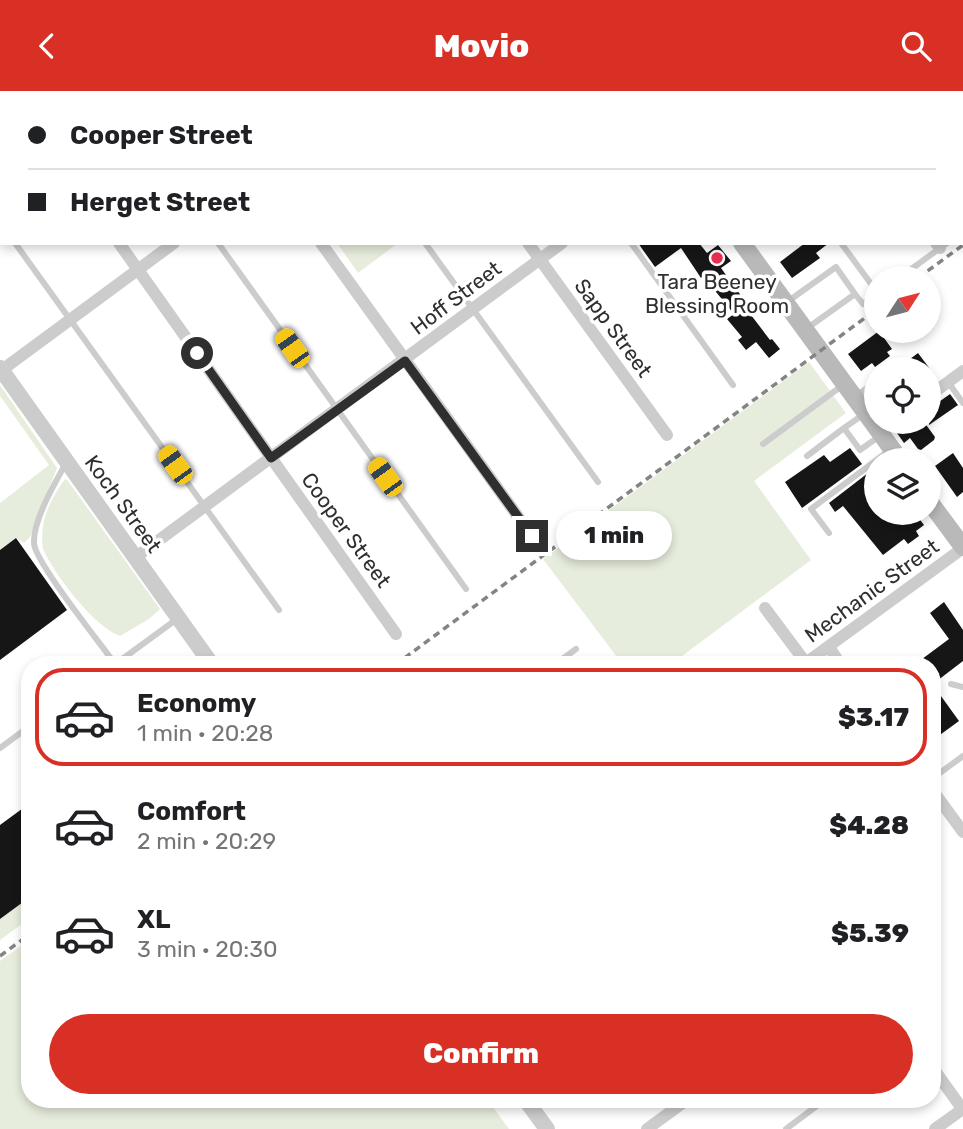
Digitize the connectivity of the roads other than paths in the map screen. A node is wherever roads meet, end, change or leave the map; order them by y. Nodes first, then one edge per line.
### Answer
1 (16, 245) edge
2 (120, 245) edge
3 (171, 245) edge
4 (219, 245) edge
5 (322, 245) edge
6 (426, 245) edge
7 (529, 245) edge
8 (559, 245) edge
9 (632, 245) edge
10 (743, 245) edge
11 (842, 245) edge
12 (941, 245) edge
13 (540, 260) junction
14 (914, 266) edge
15 (138, 270) junction
16 (864, 275) edge
17 (855, 294) junction
18 (786, 303) junction
19 (864, 303) edge
20 (473, 310) junction
21 (70, 320) junction
22 (805, 330) junction
23 (405, 361) junction
24 (1, 369) edge
25 (963, 371) edge
26 (948, 382) junction
27 (733, 385) dead end
28 (864, 385) edge
29 (941, 387) edge
30 (849, 391) junction
31 (864, 403) edge
32 (963, 403) edge
33 (337, 410) junction
34 (864, 414) edge
35 (844, 428) junction
36 (667, 435) dead end
37 (889, 440) edge
38 (763, 444) dead end
39 (807, 456) dead end
40 (271, 458) junction
41 (67, 462) junction
42 (597, 482) dead end
43 (205, 507) junction
44 (941, 518) edge
45 (829, 533) dead end
46 (532, 536) dead end
47 (963, 548) edge
48 (136, 557) junction
49 (466, 589) dead end
50 (765, 608) dead end
51 (279, 610) dead end
52 (178, 618) junction
53 (396, 634) dead end
54 (829, 647) junction
55 (576, 649) dead end
56 (108, 656) edge
57 (126, 656) edge
58 (205, 656) edge
59 (566, 656) edge
60 (799, 656) edge
61 (816, 656) edge
62 (835, 656) edge
63 (951, 684) dead end
64 (963, 687) edge
65 (21, 732) edge
66 (0, 747) edge
67 (963, 756) edge
68 (941, 772) edge
69 (941, 802) edge
70 (963, 832) edge
71 (941, 1080) edge
72 (532, 1108) edge
73 (676, 1108) edge
74 (814, 1108) edge
75 (963, 1109) edge
76 (547, 1129) edge
77 (647, 1129) edge
78 (786, 1129) edge
79 (935, 1129) edge

1 - 21 lane
2 - 15 street, Cooper Street
3 - 15 street
4 - 33 lane
5 - 23 street
6 - 20 lane
7 - 13 street, Sapp Street
8 - 13 street, Hoff Street
9 - 27 lane
10 - 18 main road
11 - 16 lane
12 - 14 lane
13 - 20 street, Hoff Street
13 - 36 street, Sapp Street
15 - 21 street
15 - 40 street, Cooper Street
17 - 18 lane
17 - 19 lane
17 - 22 lane
18 - 22 main road
20 - 23 street, Hoff Street
20 - 42 lane
21 - 24 street
21 - 43 lane
22 - 30 main road
23 - 33 street, Hoff Street
23 - 46 street
24 - 41 street, Koch Street
25 - 26 street
26 - 29 street
26 - 32 lane
28 - 30 lane
30 - 31 main road
30 - 38 lane
33 - 40 street, Hoff Street
33 - 49 lane
34 - 35 lane
35 - 37 lane
35 - 39 lane
37 - 45 lane
40 - 43 street, Hoff Street
40 - 53 street, Cooper Street
41 - 48 street, Koch Street
41 - 56 lane
43 - 48 street, Hoff Street
43 - 51 lane
44 - 47 main road
47 - 54 street, Mechanic Street
48 - 52 street, Koch Street
50 - 60 street
52 - 57 lane
52 - 58 street, Koch Street
54 - 61 street, Mechanic Street
54 - 62 street
55 - 59 lane
63 - 64 lane
65 - 66 lane
67 - 68 lane
69 - 70 street
71 - 75 street
72 - 76 street
73 - 77 street
74 - 78 lane
75 - 79 street

